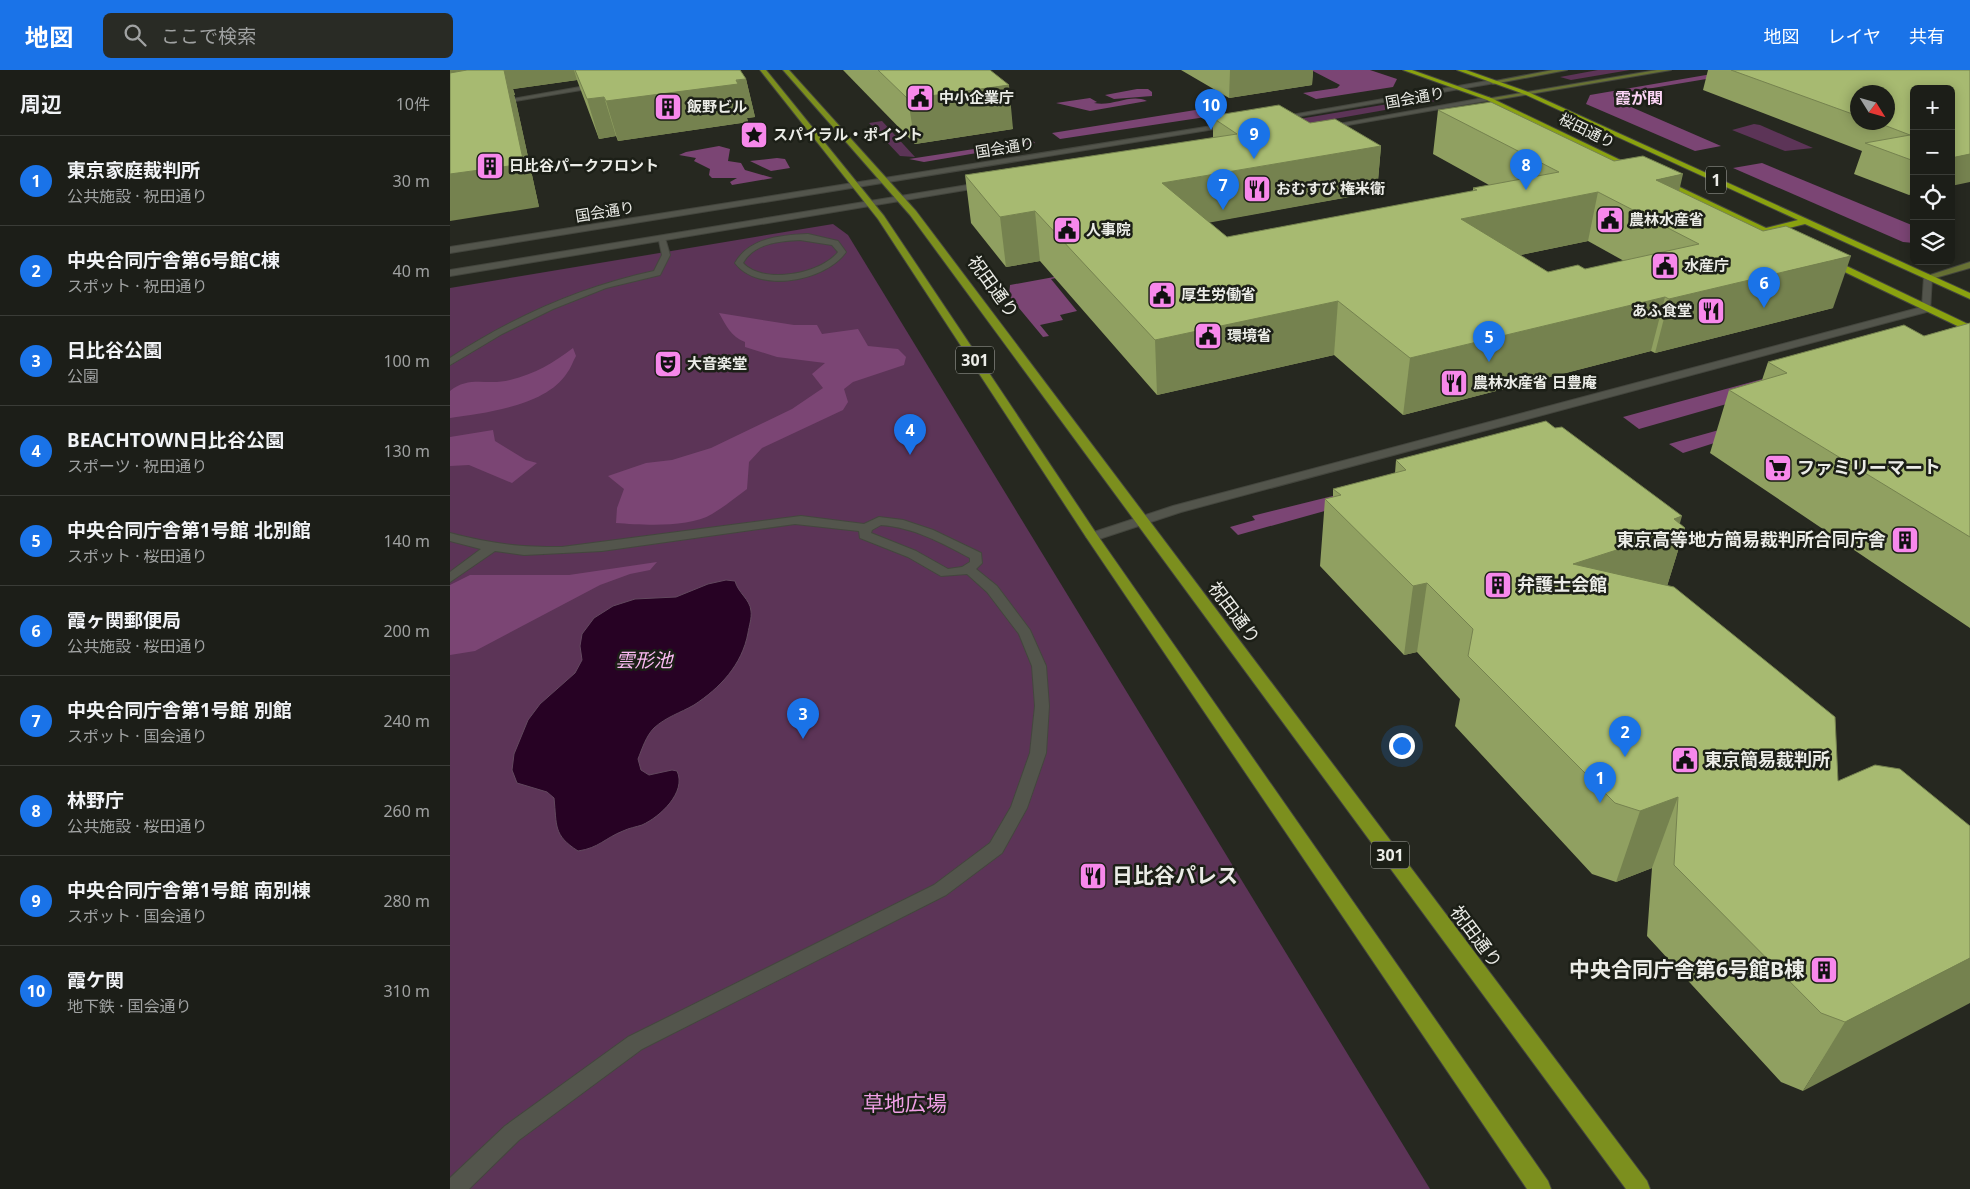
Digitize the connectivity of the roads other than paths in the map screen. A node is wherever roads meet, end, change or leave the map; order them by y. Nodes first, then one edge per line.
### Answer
1 (763, 70) edge
2 (786, 70) edge
3 (1406, 70) edge
4 (1460, 70) edge
5 (1564, 70) edge
6 (1668, 70) edge
7 (1493, 82) junction
8 (605, 85) edge
9 (1459, 88) junction
10 (1526, 93) junction
11 (1489, 99) junction
12 (489, 103) edge
13 (1266, 120) edge
14 (1237, 124) edge
15 (1321, 128) edge
16 (1684, 166) junction
17 (1674, 168) edge
18 (1645, 174) edge
19 (1654, 178) edge
20 (886, 181) junction
21 (994, 183) edge
22 (856, 186) junction
23 (901, 198) junction
24 (870, 203) junction
25 (1805, 221) junction
26 (1765, 231) junction
27 (661, 238) junction
28 (1789, 243) edge
29 (842, 249) joint
30 (450, 250) edge
31 (1821, 258) edge
32 (1970, 265) edge
33 (450, 273) edge
34 (1928, 277) junction
35 (1970, 296) edge
36 (1927, 309) junction
37 (1970, 329) edge
38 (450, 362) edge
39 (1141, 520) junction
40 (866, 528) junction
41 (450, 537) edge
42 (1092, 537) junction
43 (491, 548) junction
44 (969, 569) junction
45 (450, 578) edge
46 (454, 1189) edge
47 (1540, 1189) edge
48 (1638, 1189) edge

1 - 22 main road, 301
2 - 20 main road, 祝田通り / 301
3 - 9 highway, 桜田通り
4 - 7 highway, 桜田通り / 1
5 - 7 main road, 国会通り
6 - 10 main road, 国会通り
7 - 9 street, 国会通り
7 - 10 highway, 桜田通り / 1
8 - 12 street
9 - 11 highway, 桜田通り
9 - 13 street, 国会通り
10 - 11 main road, 国会通り
10 - 16 highway, 桜田通り / 1
11 - 15 street, 国会通り
11 - 18 highway, 桜田通り
14 - 20 street, 国会通り
16 - 17 highway
16 - 25 highway, 桜田通り / 1
19 - 26 highway, 1
20 - 22 street, 国会通り
20 - 23 main road, 祝田通り / 301
21 - 23 street, 国会通り
22 - 24 main road, 301
22 - 30 street, 国会通り
23 - 24 street, 国会通り
23 - 39 main road, 祝田通り / 301
24 - 27 street, 国会通り
24 - 42 main road, 301
25 - 26 highway
25 - 34 highway, 桜田通り / 1
26 - 28 highway, 1
27 - 33 street, 国会通り
27 - 38 street
29 - 29 street
31 - 36 highway
32 - 34 main road
34 - 35 highway, 桜田通り / 1
34 - 36 street
36 - 37 highway
36 - 39 street
39 - 42 street
39 - 48 main road, 祝田通り / 301
40 - 43 street
40 - 44 street
40 - 44 street
41 - 43 street
42 - 47 main road, 301
43 - 45 street
44 - 46 street

